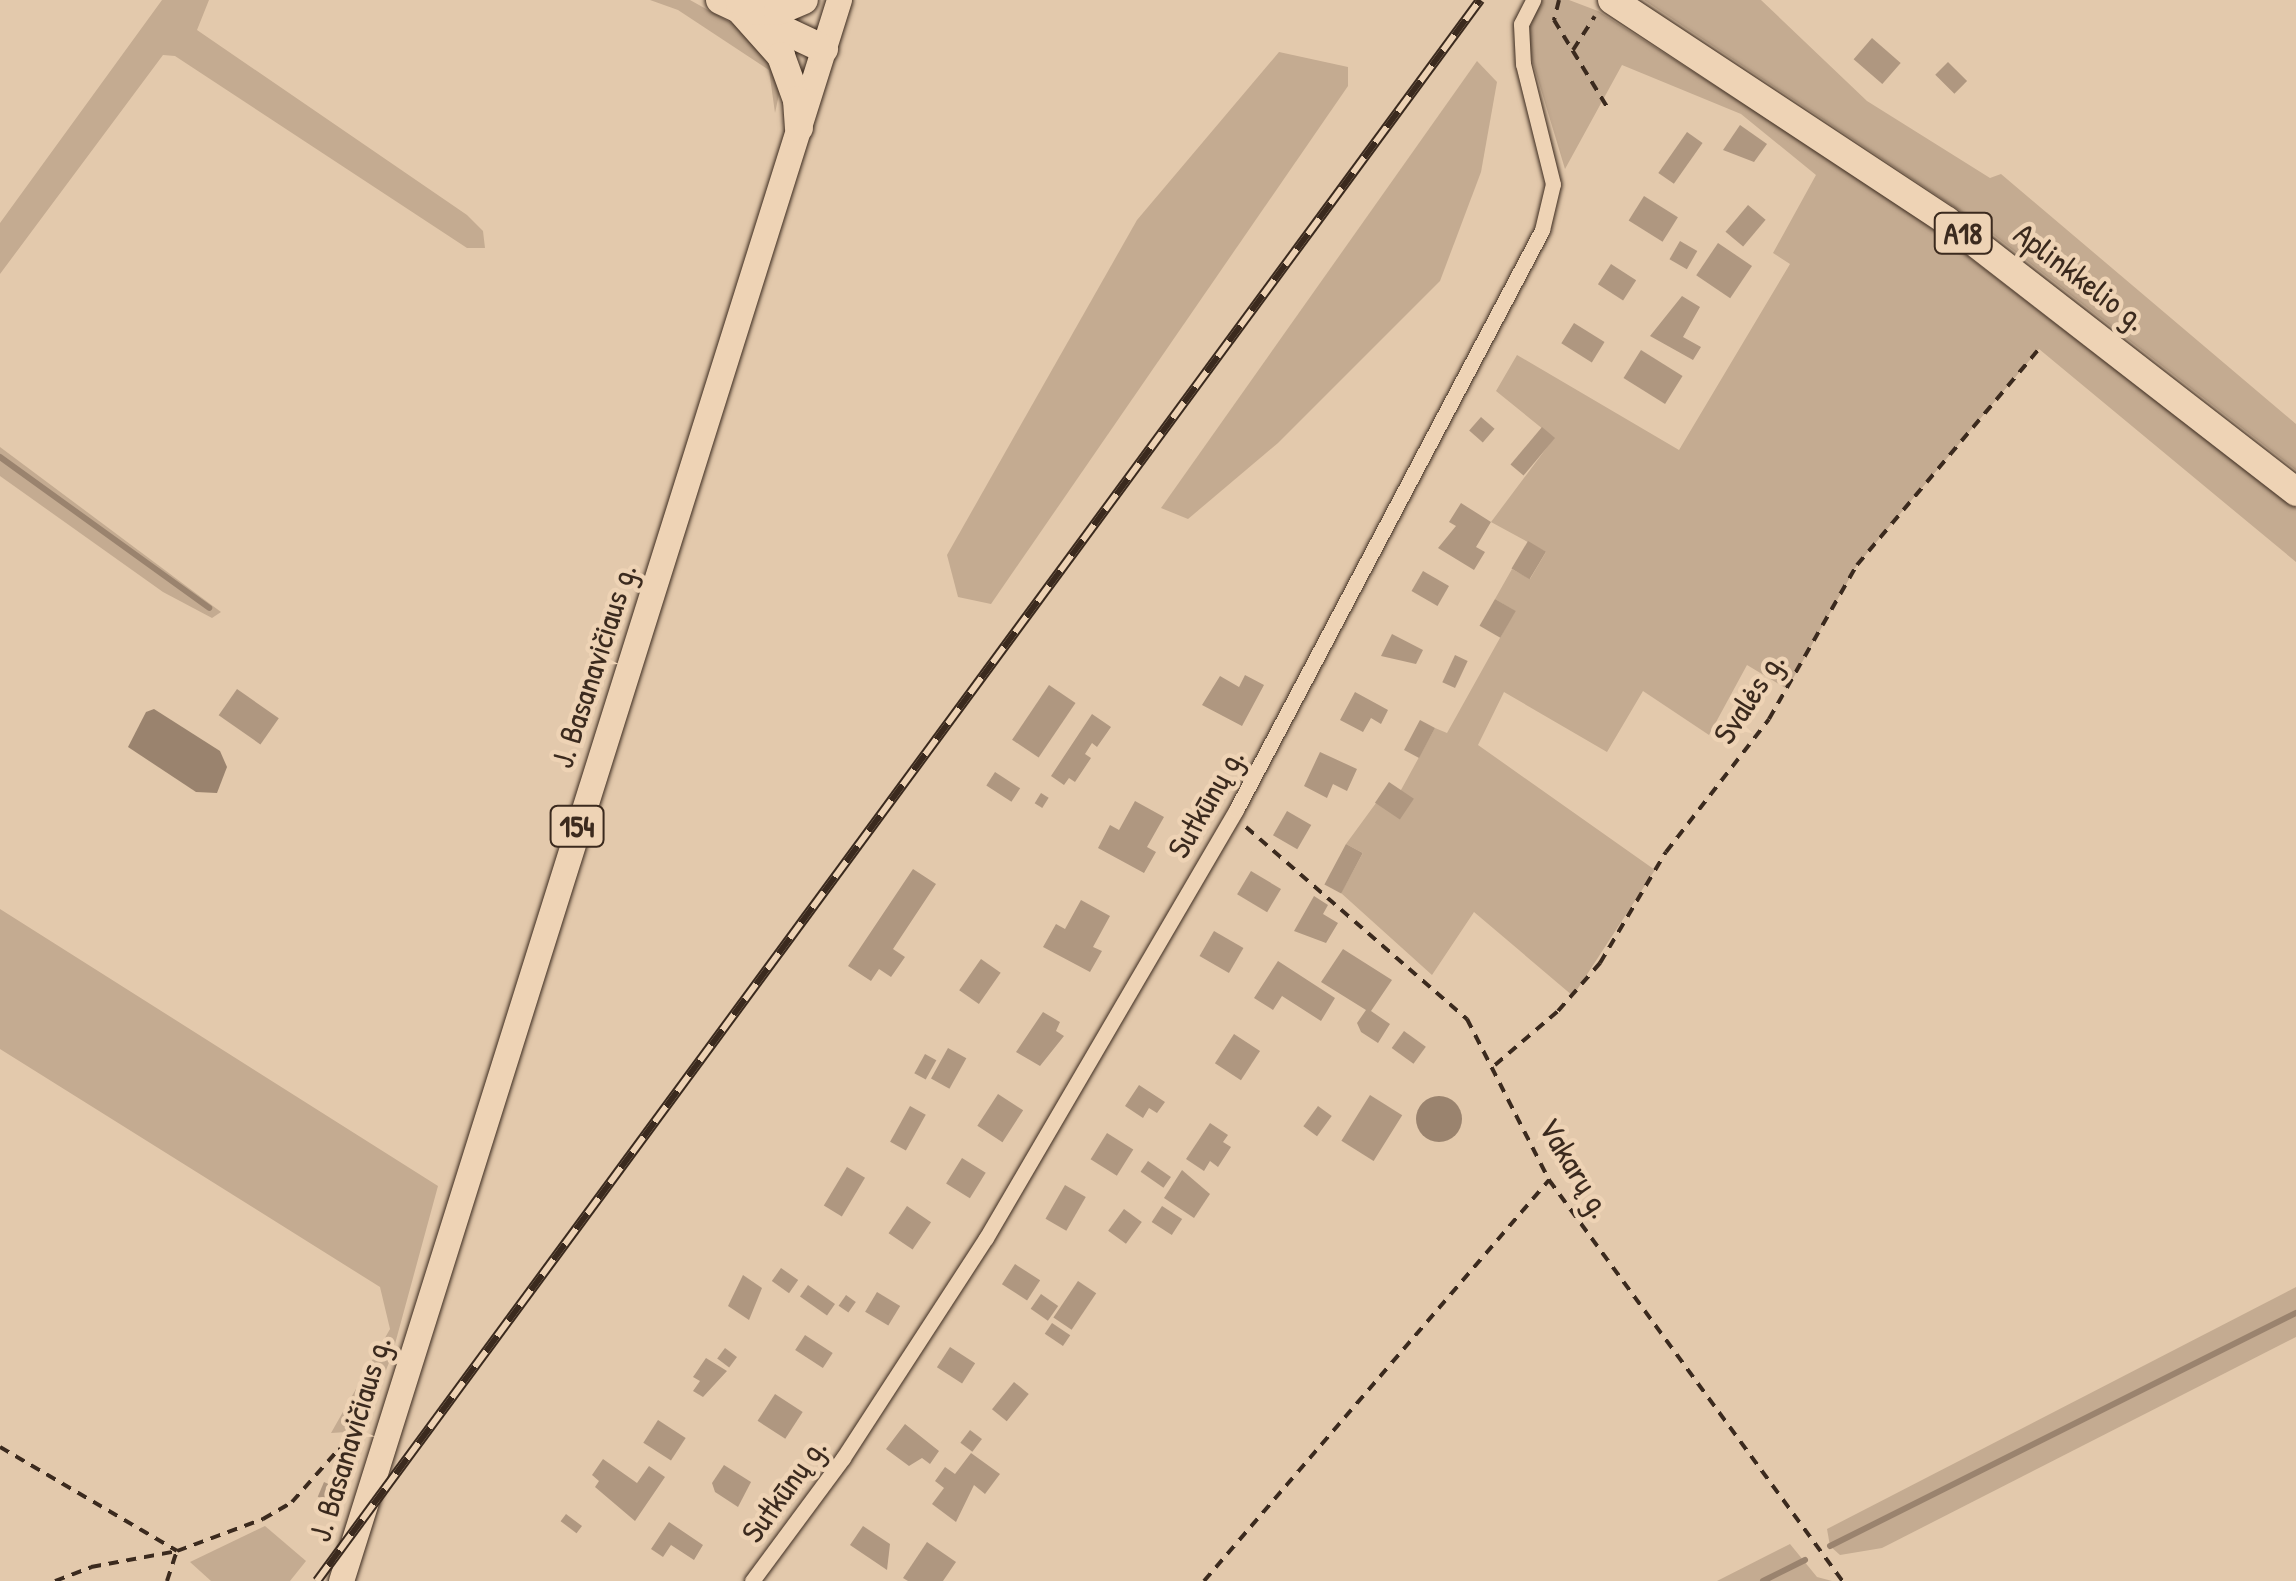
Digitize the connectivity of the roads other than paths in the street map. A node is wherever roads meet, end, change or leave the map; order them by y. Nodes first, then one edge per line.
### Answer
1 (804, 0) edge
2 (840, 0) edge
3 (1533, 0) edge
4 (730, 5) edge
5 (1605, 6) edge
6 (824, 49) junction
7 (798, 128) junction
8 (2296, 492) edge
9 (340, 1581) edge
10 (752, 1581) edge

1 - 4 highway
2 - 6 main road, J. Basanavičiaus g. / 154
3 - 10 street, Sutkūnų g.
4 - 6 highway
4 - 7 highway
5 - 8 highway, Aplinkkelio g. / A18
6 - 7 main road, J. Basanavičiaus g. / 154
7 - 9 main road, J. Basanavičiaus g. / 154

